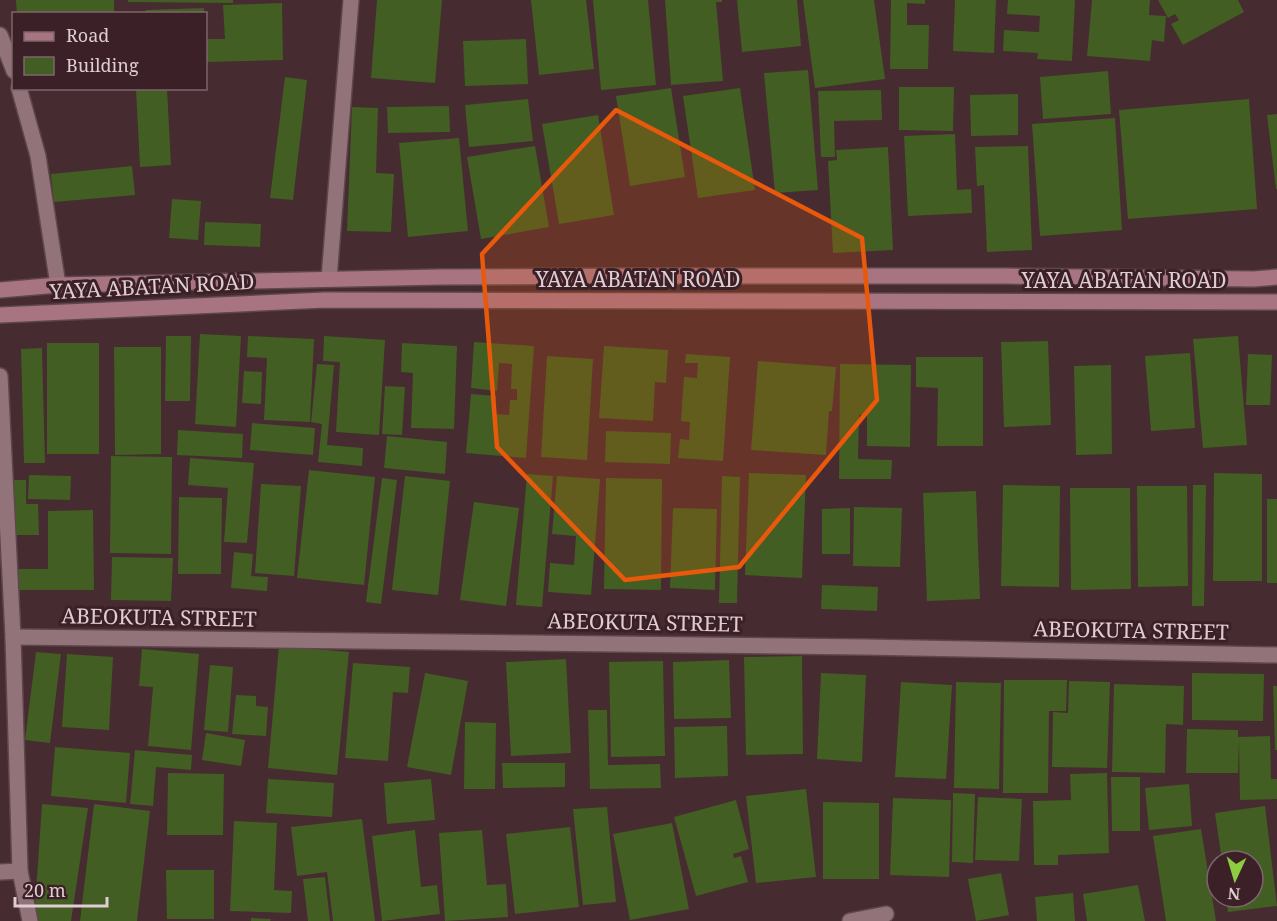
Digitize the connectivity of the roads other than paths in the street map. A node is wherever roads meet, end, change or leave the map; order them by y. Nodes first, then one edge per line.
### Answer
1 (351, 0) edge
2 (0, 35) edge
3 (12, 66) edge
4 (20, 90) edge
5 (1277, 278) edge
6 (329, 279) junction
7 (58, 285) junction
8 (0, 290) edge
9 (1277, 302) edge
10 (0, 315) edge
11 (0, 376) edge
12 (13, 637) junction
13 (1277, 656) edge
14 (20, 870) junction
15 (0, 872) edge
16 (886, 914) dead end
17 (30, 921) edge
18 (850, 921) edge

1 - 6 street
2 - 3 street
4 - 7 street
5 - 6 main road, YAYA ABATAN ROAD
6 - 7 main road, YAYA ABATAN ROAD
7 - 8 main road, YAYA ABATAN ROAD
9 - 10 main road, YAYA ABATAN ROAD
11 - 12 street
12 - 13 street, ABEOKUTA STREET
12 - 14 street
14 - 15 street
14 - 17 street
16 - 18 street

